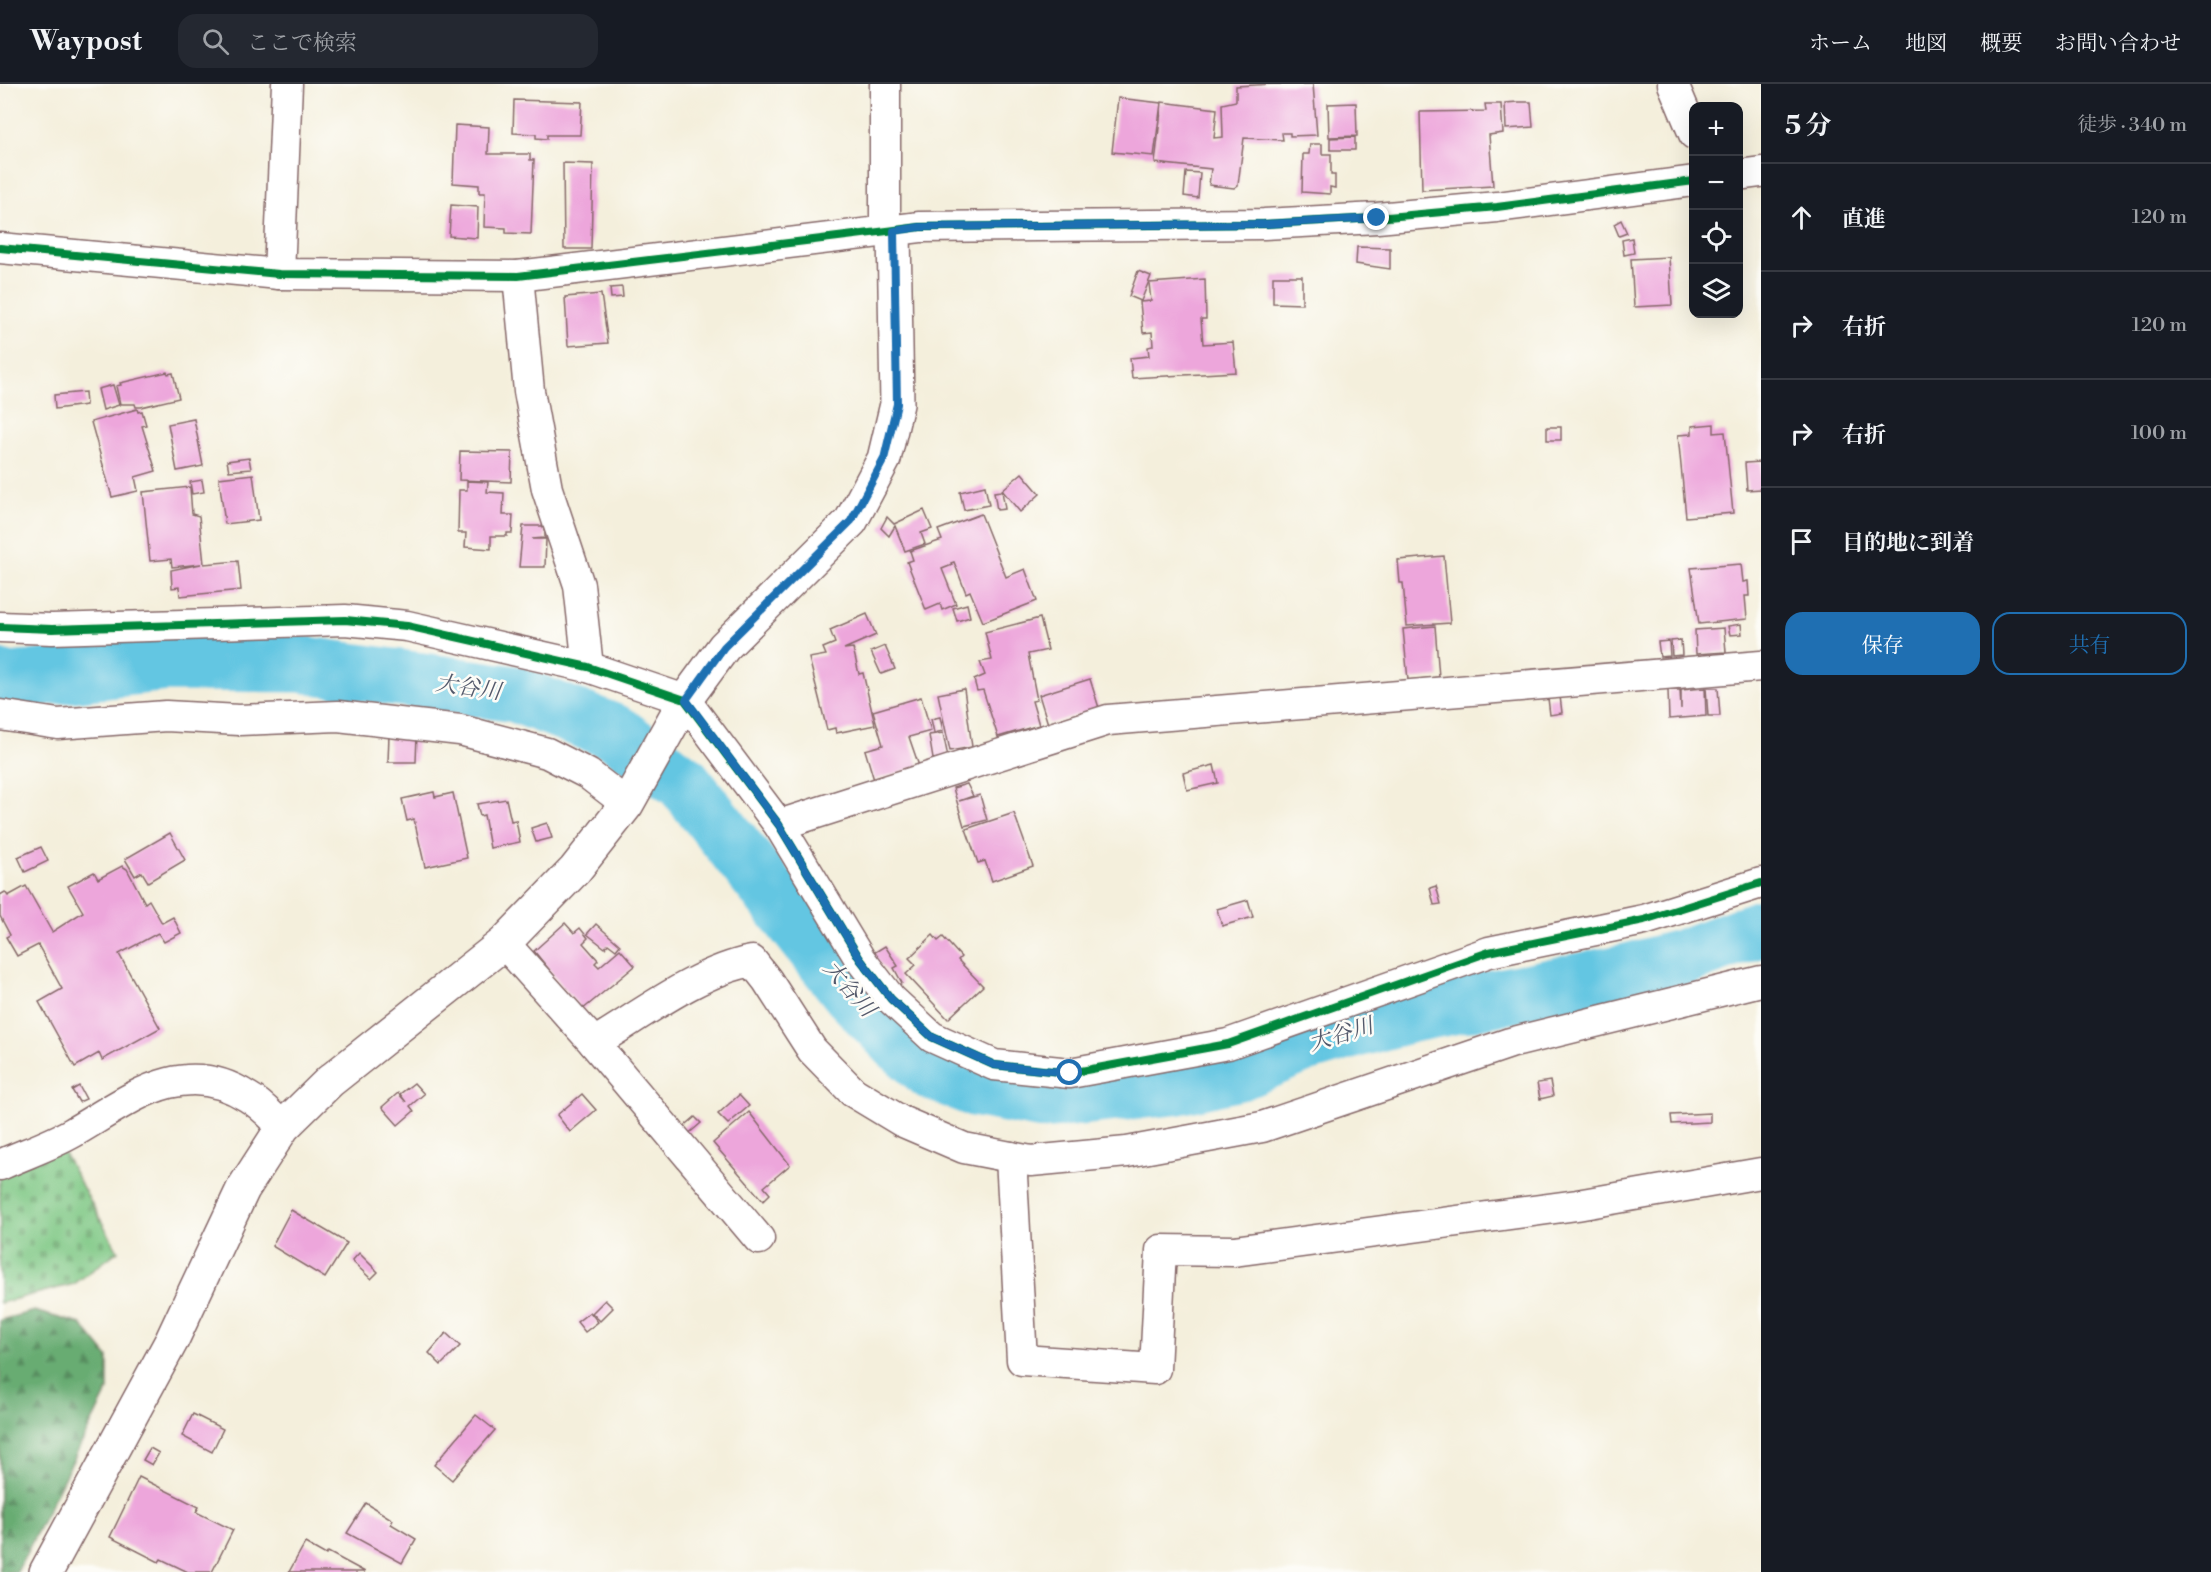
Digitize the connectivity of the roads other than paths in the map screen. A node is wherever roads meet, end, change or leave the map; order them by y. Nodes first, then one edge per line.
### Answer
1 (287, 84) edge
2 (885, 84) edge
3 (1673, 84) edge
4 (1689, 122) edge
5 (1761, 172) edge
6 (1743, 174) edge
7 (1689, 182) edge
8 (889, 232) junction
9 (0, 248) edge
10 (279, 274) junction
11 (518, 276) junction
12 (0, 627) edge
13 (1761, 666) edge
14 (588, 667) junction
15 (686, 700) junction
16 (0, 715) edge
17 (631, 796) junction
18 (779, 825) junction
19 (1761, 883) edge
20 (504, 943) junction
21 (1761, 981) edge
22 (594, 1043) junction
23 (284, 1126) junction
24 (1011, 1157) junction
25 (0, 1165) edge
26 (1761, 1173) edge
27 (759, 1239) dead end
28 (46, 1572) edge

1 - 10 street
2 - 8 street
3 - 4 street
5 - 6 street
7 - 8 street
8 - 11 street
8 - 15 street
9 - 10 street
10 - 11 street
11 - 14 street
12 - 14 street
13 - 18 street
14 - 15 street
15 - 17 street
15 - 18 street
16 - 17 street
17 - 20 street
18 - 19 street
20 - 22 street
20 - 23 street
21 - 24 street
22 - 24 street
22 - 27 street
23 - 25 street
23 - 28 street
24 - 26 street

